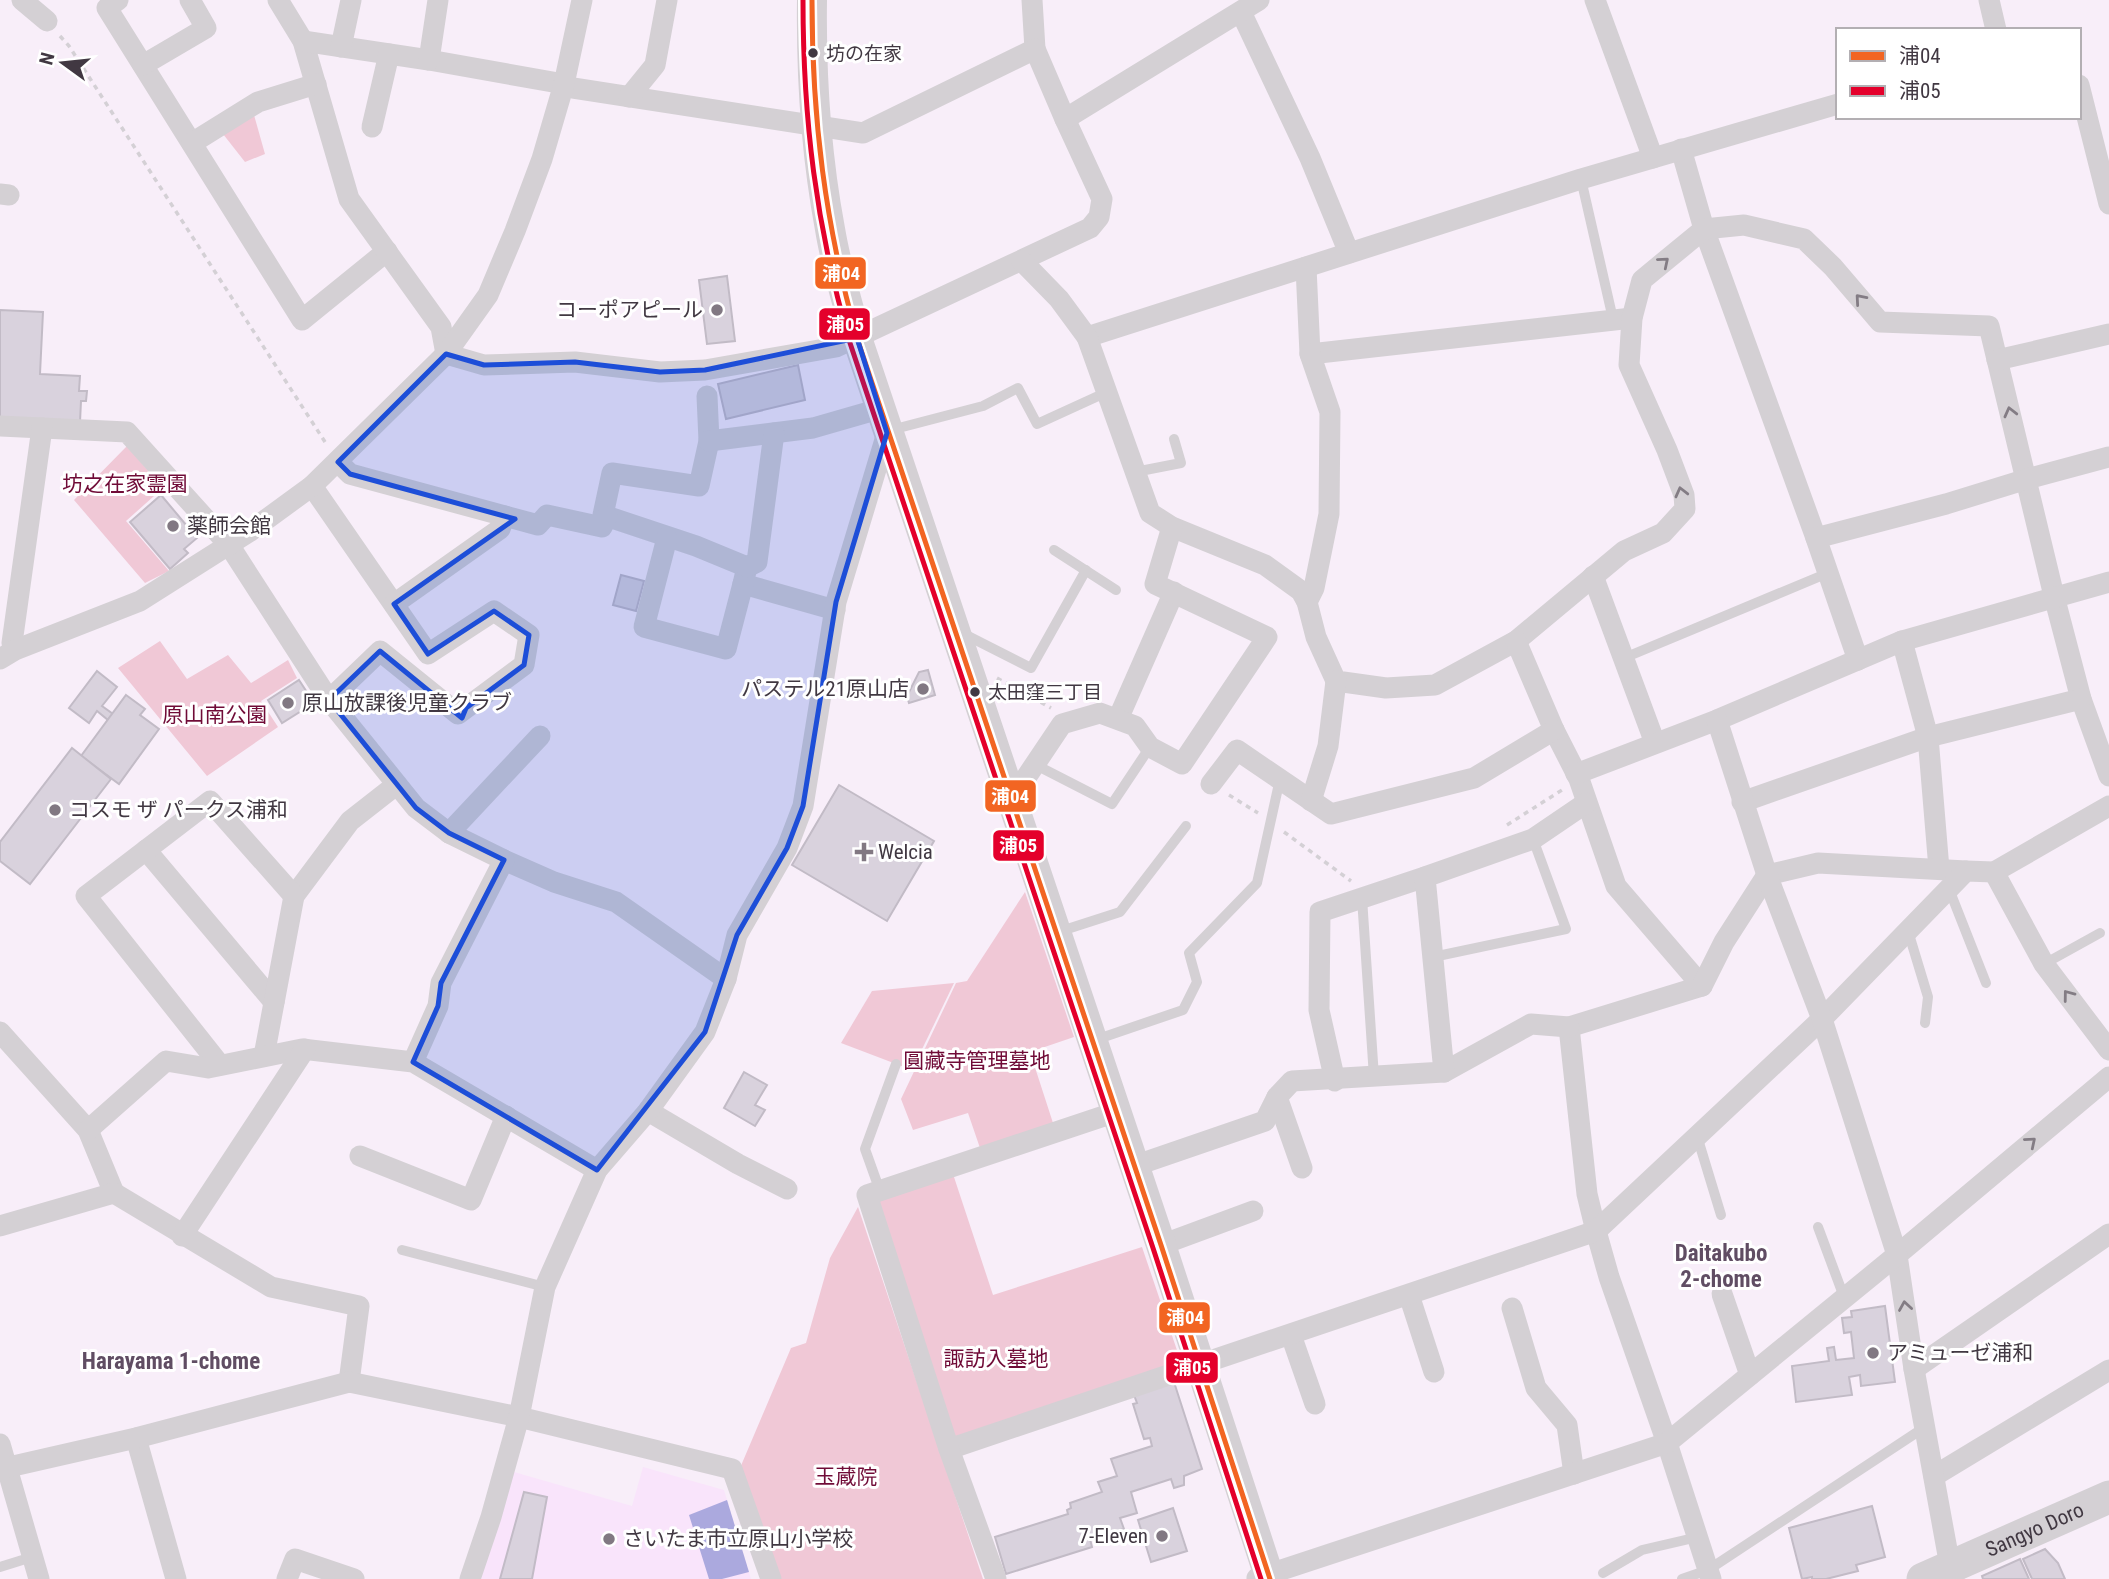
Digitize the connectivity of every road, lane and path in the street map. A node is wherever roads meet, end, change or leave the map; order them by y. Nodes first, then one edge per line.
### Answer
1 (22, 0) edge
2 (118, 0) edge
3 (190, 0) edge
4 (278, 0) edge
5 (351, 0) edge
6 (438, 0) edge
7 (582, 0) edge
8 (667, 0) edge
9 (811, 0) edge
10 (1032, 0) edge
11 (1259, 0) edge
12 (1595, 0) edge
13 (1989, 0) edge
14 (1241, 12) junction
15 (47, 21) joint
16 (1996, 28) edge
17 (303, 41) junction
18 (341, 47) junction
19 (1035, 49) junction
20 (389, 54) junction
21 (429, 60) junction
22 (143, 65) junction
23 (316, 84) junction
24 (564, 84) junction
25 (2081, 93) edge
26 (629, 97) junction
27 (1836, 105) edge
28 (1065, 119) junction
29 (372, 127) dead end
30 (817, 127) junction
31 (192, 143) junction
32 (1681, 149) junction
33 (1653, 158) junction
34 (1581, 179) junction
35 (2109, 204) edge
36 (1704, 229) junction
37 (387, 251) junction
38 (1349, 253) junction
39 (1022, 261) junction
40 (1306, 267) junction
41 (1623, 318) junction
42 (2109, 334) edge
43 (1087, 337) junction
44 (857, 338) junction
45 (446, 354) junction
46 (1310, 354) junction
47 (1997, 360) junction
48 (1107, 391) junction
49 (707, 396) dead end
50 (884, 425) junction
51 (0, 426) edge
52 (43, 428) junction
53 (774, 433) junction
54 (1174, 439) dead end
55 (709, 441) junction
56 (2109, 457) edge
57 (338, 462) junction
58 (1135, 472) junction
59 (2027, 479) junction
60 (312, 486) junction
61 (505, 516) junction
62 (607, 517) junction
63 (1172, 527) junction
64 (667, 538) junction
65 (1816, 538) junction
66 (229, 545) junction
67 (1054, 550) dead end
68 (1086, 570) junction
69 (1828, 573) junction
70 (745, 575) junction
71 (1593, 576) junction
72 (2109, 582) edge
73 (1116, 590) dead end
74 (1174, 592) junction
75 (2054, 596) junction
76 (1307, 602) junction
77 (394, 604) junction
78 (835, 610) junction
79 (952, 627) junction
80 (1516, 641) junction
81 (1902, 641) junction
82 (7, 649) edge
83 (1624, 658) junction
84 (1858, 660) junction
85 (1336, 681) junction
86 (2081, 699) junction
87 (328, 700) junction
88 (1118, 719) junction
89 (1717, 720) junction
90 (1553, 730) junction
91 (540, 736) dead end
92 (1928, 737) junction
93 (1655, 743) junction
94 (1150, 747) junction
95 (1034, 764) junction
96 (2109, 776) edge
97 (1577, 777) junction
98 (1280, 779) junction
99 (1211, 783) joint
100 (396, 785) junction
101 (1011, 800) junction
102 (1311, 801) junction
103 (1742, 802) junction
104 (1586, 803) junction
105 (2109, 806) edge
106 (1271, 821) junction
107 (1186, 826) dead end
108 (1500, 828) dead end
109 (449, 833) junction
110 (1532, 839) junction
111 (146, 850) junction
112 (505, 859) junction
113 (1939, 869) junction
114 (1966, 871) junction
115 (1994, 872) junction
116 (1767, 875) junction
117 (1362, 877) dead end
118 (1425, 877) junction
119 (1949, 889) junction
120 (294, 896) junction
121 (1362, 898) junction
122 (1908, 931) junction
123 (1056, 933) junction
124 (2100, 933) dead end
125 (1433, 957) junction
126 (2044, 964) junction
127 (726, 979) junction
128 (1986, 982) dead end
129 (1702, 986) junction
130 (274, 1002) junction
131 (1822, 1019) junction
132 (1925, 1023) dead end
133 (1569, 1027) junction
134 (0, 1032) edge
135 (1092, 1041) junction
136 (305, 1049) junction
137 (2109, 1050) edge
138 (264, 1056) junction
139 (413, 1062) junction
140 (896, 1064) dead end
141 (220, 1065) junction
142 (1444, 1072) junction
143 (1374, 1077) junction
144 (2109, 1077) edge
145 (1335, 1081) junction
146 (1277, 1097) junction
147 (648, 1111) junction
148 (1116, 1112) junction
149 (506, 1116) junction
150 (88, 1130) junction
151 (1697, 1136) junction
152 (360, 1156) dead end
153 (1135, 1166) junction
154 (1302, 1168) dead end
155 (597, 1170) junction
156 (787, 1189) dead end
157 (880, 1191) junction
158 (114, 1193) junction
159 (1253, 1211) dead end
160 (1721, 1215) dead end
161 (0, 1226) edge
162 (1818, 1227) dead end
163 (1596, 1231) junction
164 (2109, 1234) edge
165 (182, 1236) junction
166 (1161, 1245) junction
167 (402, 1250) dead end
168 (1897, 1255) junction
169 (545, 1287) junction
170 (1722, 1294) dead end
171 (1409, 1295) junction
172 (1844, 1297) junction
173 (1512, 1308) dead end
174 (1291, 1335) junction
175 (1201, 1366) junction
176 (1914, 1369) junction
177 (2109, 1370) edge
178 (1433, 1372) dead end
179 (1750, 1376) junction
180 (349, 1382) junction
181 (1315, 1404) dead end
182 (519, 1417) junction
183 (1925, 1427) junction
184 (136, 1438) junction
185 (1667, 1443) junction
186 (0, 1444) edge
187 (949, 1449) junction
188 (3, 1468) edge
189 (1574, 1474) junction
190 (1934, 1476) junction
191 (2109, 1497) edge
192 (1698, 1537) junction
193 (32, 1557) junction
194 (0, 1567) edge
195 (1603, 1573) dead end
196 (1710, 1575) edge
197 (1943, 1575) edge
198 (1264, 1578) edge
199 (38, 1579) edge
200 (176, 1579) edge
201 (287, 1579) edge
202 (354, 1579) edge
203 (470, 1579) edge
204 (771, 1579) edge
205 (996, 1579) edge
206 (1682, 1579) edge

1 - 15 street
2 - 22 street
3 - 22 street
4 - 17 street
5 - 18 street
6 - 21 street
7 - 24 street
8 - 26 street
9 - 30 street
10 - 19 street
11 - 14 street
12 - 33 street
13 - 16 street
14 - 28 street
14 - 38 street
15 - 57 path
17 - 18 street
17 - 23 street
18 - 20 street
19 - 28 street
19 - 30 street
20 - 21 street
20 - 29 street
21 - 24 street
22 - 31 street
23 - 31 street
23 - 37 street
24 - 26 street
24 - 45 street
25 - 35 street
26 - 30 street
27 - 32 street
28 - 39 street
30 - 44 street
31 - 37 street
32 - 33 street
32 - 36 street
33 - 34 street
34 - 38 street
34 - 41 lane
41 -> 36 street
47 -> 36 street
36 - 65 street
37 - 45 street
38 - 40 street
39 - 43 street
39 - 44 street
40 - 43 street
40 - 46 street
41 - 46 street
71 -> 41 street
42 - 47 street
43 - 48 street
44 - 45 street
44 - 50 street
45 - 57 street
46 - 76 street
59 -> 47 street
48 - 50 lane
48 - 58 street
49 - 55 street
50 - 53 street
50 - 78 street
50 - 79 street
51 - 52 street
52 - 66 street
52 - 82 street
53 - 55 street
53 - 70 street
54 - 58 lane
55 - 62 street
56 - 59 street
57 - 60 street
57 - 61 street
58 - 63 street
59 - 65 street
59 - 75 street
60 - 66 street
60 - 77 street
61 - 62 street
61 - 77 street
62 - 64 street
63 - 74 street
63 - 76 street
64 - 70 street
64 - 70 street
65 - 69 street
66 - 82 street
66 - 87 street
67 - 68 lane
68 - 73 lane
68 - 79 lane
69 - 83 lane
69 - 84 street
70 - 78 street
71 - 80 street
71 - 83 street
72 - 75 street
74 - 88 street
74 - 94 street
75 - 81 street
75 - 86 street
76 - 85 street
77 - 87 street
78 - 127 street
79 - 101 street
80 - 85 street
80 - 90 street
81 - 84 street
81 - 92 street
83 - 93 street
84 - 89 street
85 - 102 street
86 - 92 street
86 - 96 street
87 - 100 street
88 - 94 street
88 - 95 street
89 - 93 street
89 - 103 street
90 - 97 street
90 - 102 street
91 - 109 street
92 - 103 street
92 - 113 street
93 - 97 street
94 - 95 lane
95 - 101 street
97 - 104 street
97 - 108 path
98 - 99 street
98 - 102 street
98 - 106 lane
99 - 106 path
100 - 109 street
100 - 120 street
101 - 123 street
103 - 116 street
104 - 110 street
104 - 129 street
105 - 115 street
106 - 117 path
106 - 135 lane
107 - 123 lane
109 - 112 street
110 - 118 street
110 - 125 lane
111 - 120 street
111 - 130 street
111 - 141 street
112 - 127 street
112 - 139 street
113 - 114 street
113 - 116 street
114 - 115 street
114 - 119 street
115 - 126 street
116 - 129 street
116 - 131 street
118 - 121 street
118 - 125 street
119 - 122 street
119 - 128 lane
120 - 130 street
121 - 143 lane
121 - 145 street
122 - 131 street
122 - 132 lane
123 - 135 street
124 - 126 lane
125 - 142 street
137 -> 126 street
127 - 147 street
129 - 133 street
130 - 138 street
131 - 151 street
131 - 168 street
133 - 142 street
133 - 163 street
134 - 150 street
135 - 148 street
136 - 138 street
136 - 139 street
136 - 165 street
138 - 141 street
139 - 149 street
140 - 157 lane
141 - 150 street
142 - 143 street
143 - 145 street
168 -> 144 street
145 - 146 street
146 - 153 street
146 - 154 street
147 - 155 street
147 - 156 street
148 - 153 street
148 - 157 street
149 - 152 street
149 - 155 street
150 - 158 street
151 - 160 lane
151 - 163 street
153 - 166 street
155 - 169 street
157 - 187 street
158 - 161 street
158 - 165 street
159 - 166 street
162 - 172 lane
163 - 171 street
163 - 185 street
164 - 176 street
165 - 180 street
166 - 175 street
167 - 169 lane
168 - 172 street
176 -> 168 street
169 - 182 street
170 - 179 street
171 - 174 street
171 - 178 street
172 - 179 street
173 - 189 street
174 - 175 street
174 - 181 street
175 - 187 street
175 - 198 street
176 - 183 street
177 - 190 street
179 - 185 street
180 - 182 street
180 - 184 street
182 - 203 street
182 - 204 street
183 - 190 street
183 - 196 lane
184 - 188 street
184 - 200 street
185 - 189 street
185 - 192 street
186 - 188 street
187 - 205 street
188 - 193 street
189 - 198 street
190 - 197 street
191 - 197 main road, Sangyo Doro
192 - 195 lane
192 - 196 street
193 - 194 lane
193 - 199 street
196 - 206 lane
201 - 202 street

